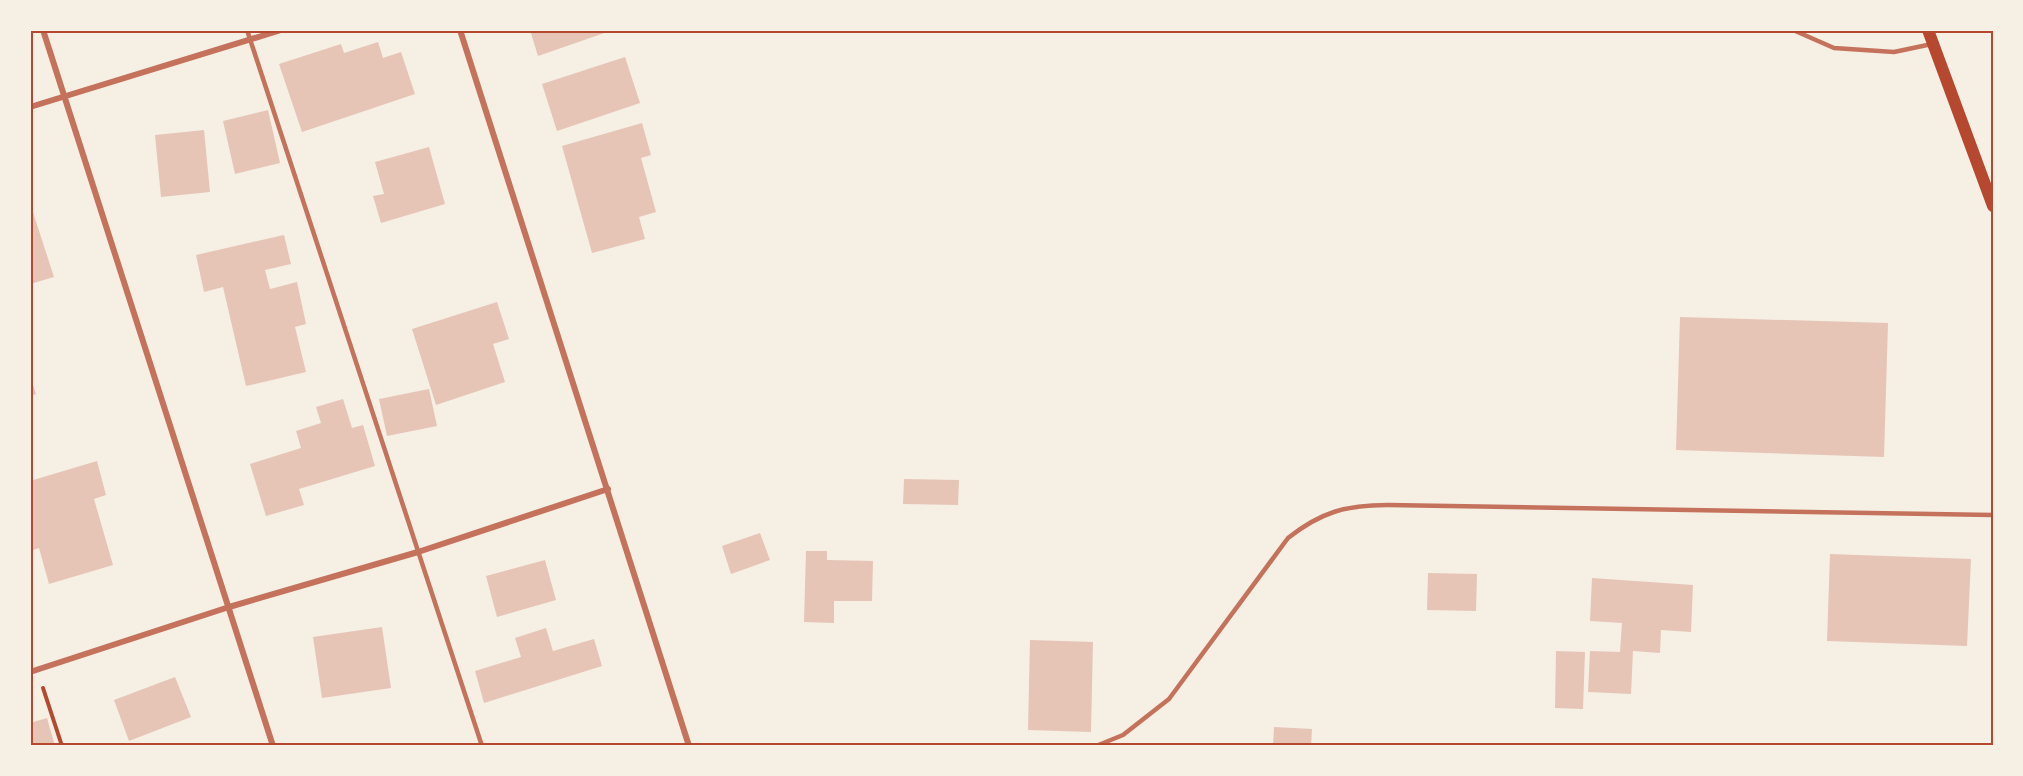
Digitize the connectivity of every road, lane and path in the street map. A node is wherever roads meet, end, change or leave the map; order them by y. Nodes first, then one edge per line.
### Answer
1 (43, 30) edge
2 (247, 30) edge
3 (281, 30) edge
4 (459, 30) edge
5 (1793, 30) edge
6 (1928, 30) edge
7 (250, 40) junction
8 (1933, 44) junction
9 (65, 96) junction
10 (30, 106) edge
11 (1993, 206) edge
12 (608, 489) junction
13 (1993, 515) edge
14 (418, 552) junction
15 (229, 607) junction
16 (33, 670) edge
17 (62, 746) edge
18 (273, 746) edge
19 (482, 746) edge
20 (689, 746) edge
21 (1096, 746) edge

1 - 9 street
2 - 7 lane
3 - 7 street
4 - 12 street
5 - 8 lane
6 - 8 main road
7 - 9 street
7 - 14 lane
8 - 11 main road
9 - 10 street
9 - 15 street
12 - 14 street
12 - 20 street
13 - 21 lane
14 - 15 street
14 - 19 lane
15 - 16 street
15 - 18 street
16 - 17 path

